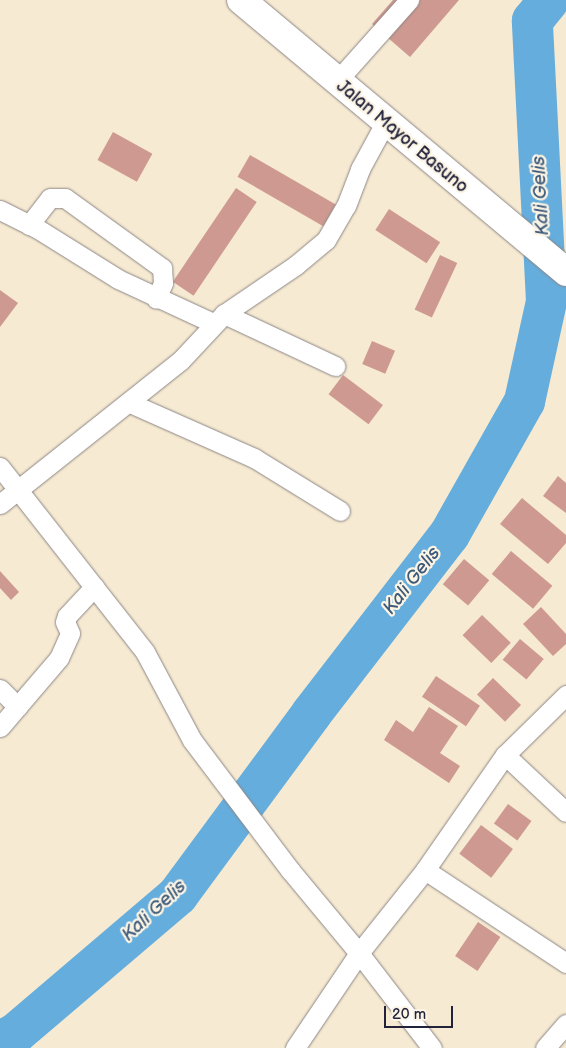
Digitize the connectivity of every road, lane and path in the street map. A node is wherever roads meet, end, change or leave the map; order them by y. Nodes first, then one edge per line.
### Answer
1 (241, 0) edge
2 (409, 0) edge
3 (336, 82) junction
4 (385, 123) junction
5 (0, 210) edge
6 (29, 225) junction
7 (566, 272) edge
8 (156, 299) junction
9 (218, 319) junction
10 (334, 366) dead end
11 (130, 403) junction
12 (0, 467) edge
13 (19, 490) junction
14 (0, 504) edge
15 (340, 511) dead end
16 (94, 587) junction
17 (0, 689) edge
18 (566, 695) edge
19 (18, 707) junction
20 (0, 727) edge
21 (505, 755) junction
22 (566, 812) edge
23 (425, 870) junction
24 (359, 953) junction
25 (566, 963) edge
26 (566, 1024) edge
27 (295, 1048) edge
28 (432, 1048) edge
29 (545, 1048) edge

1 - 3 main road, Jalan Mayor Basuno
2 - 3 street
3 - 4 main road, Jalan Mayor Basuno
4 - 7 main road, Jalan Mayor Basuno
4 - 9 street
5 - 6 street
6 - 8 street
6 - 8 street
8 - 9 street
9 - 10 street
9 - 11 street
11 - 13 street
11 - 15 street
12 - 13 street
13 - 14 street
13 - 16 street
16 - 19 street
16 - 24 street
17 - 19 street
18 - 21 street
19 - 20 street
21 - 22 street
21 - 23 street
23 - 24 street
23 - 25 street
24 - 27 street
24 - 28 street
26 - 29 street

